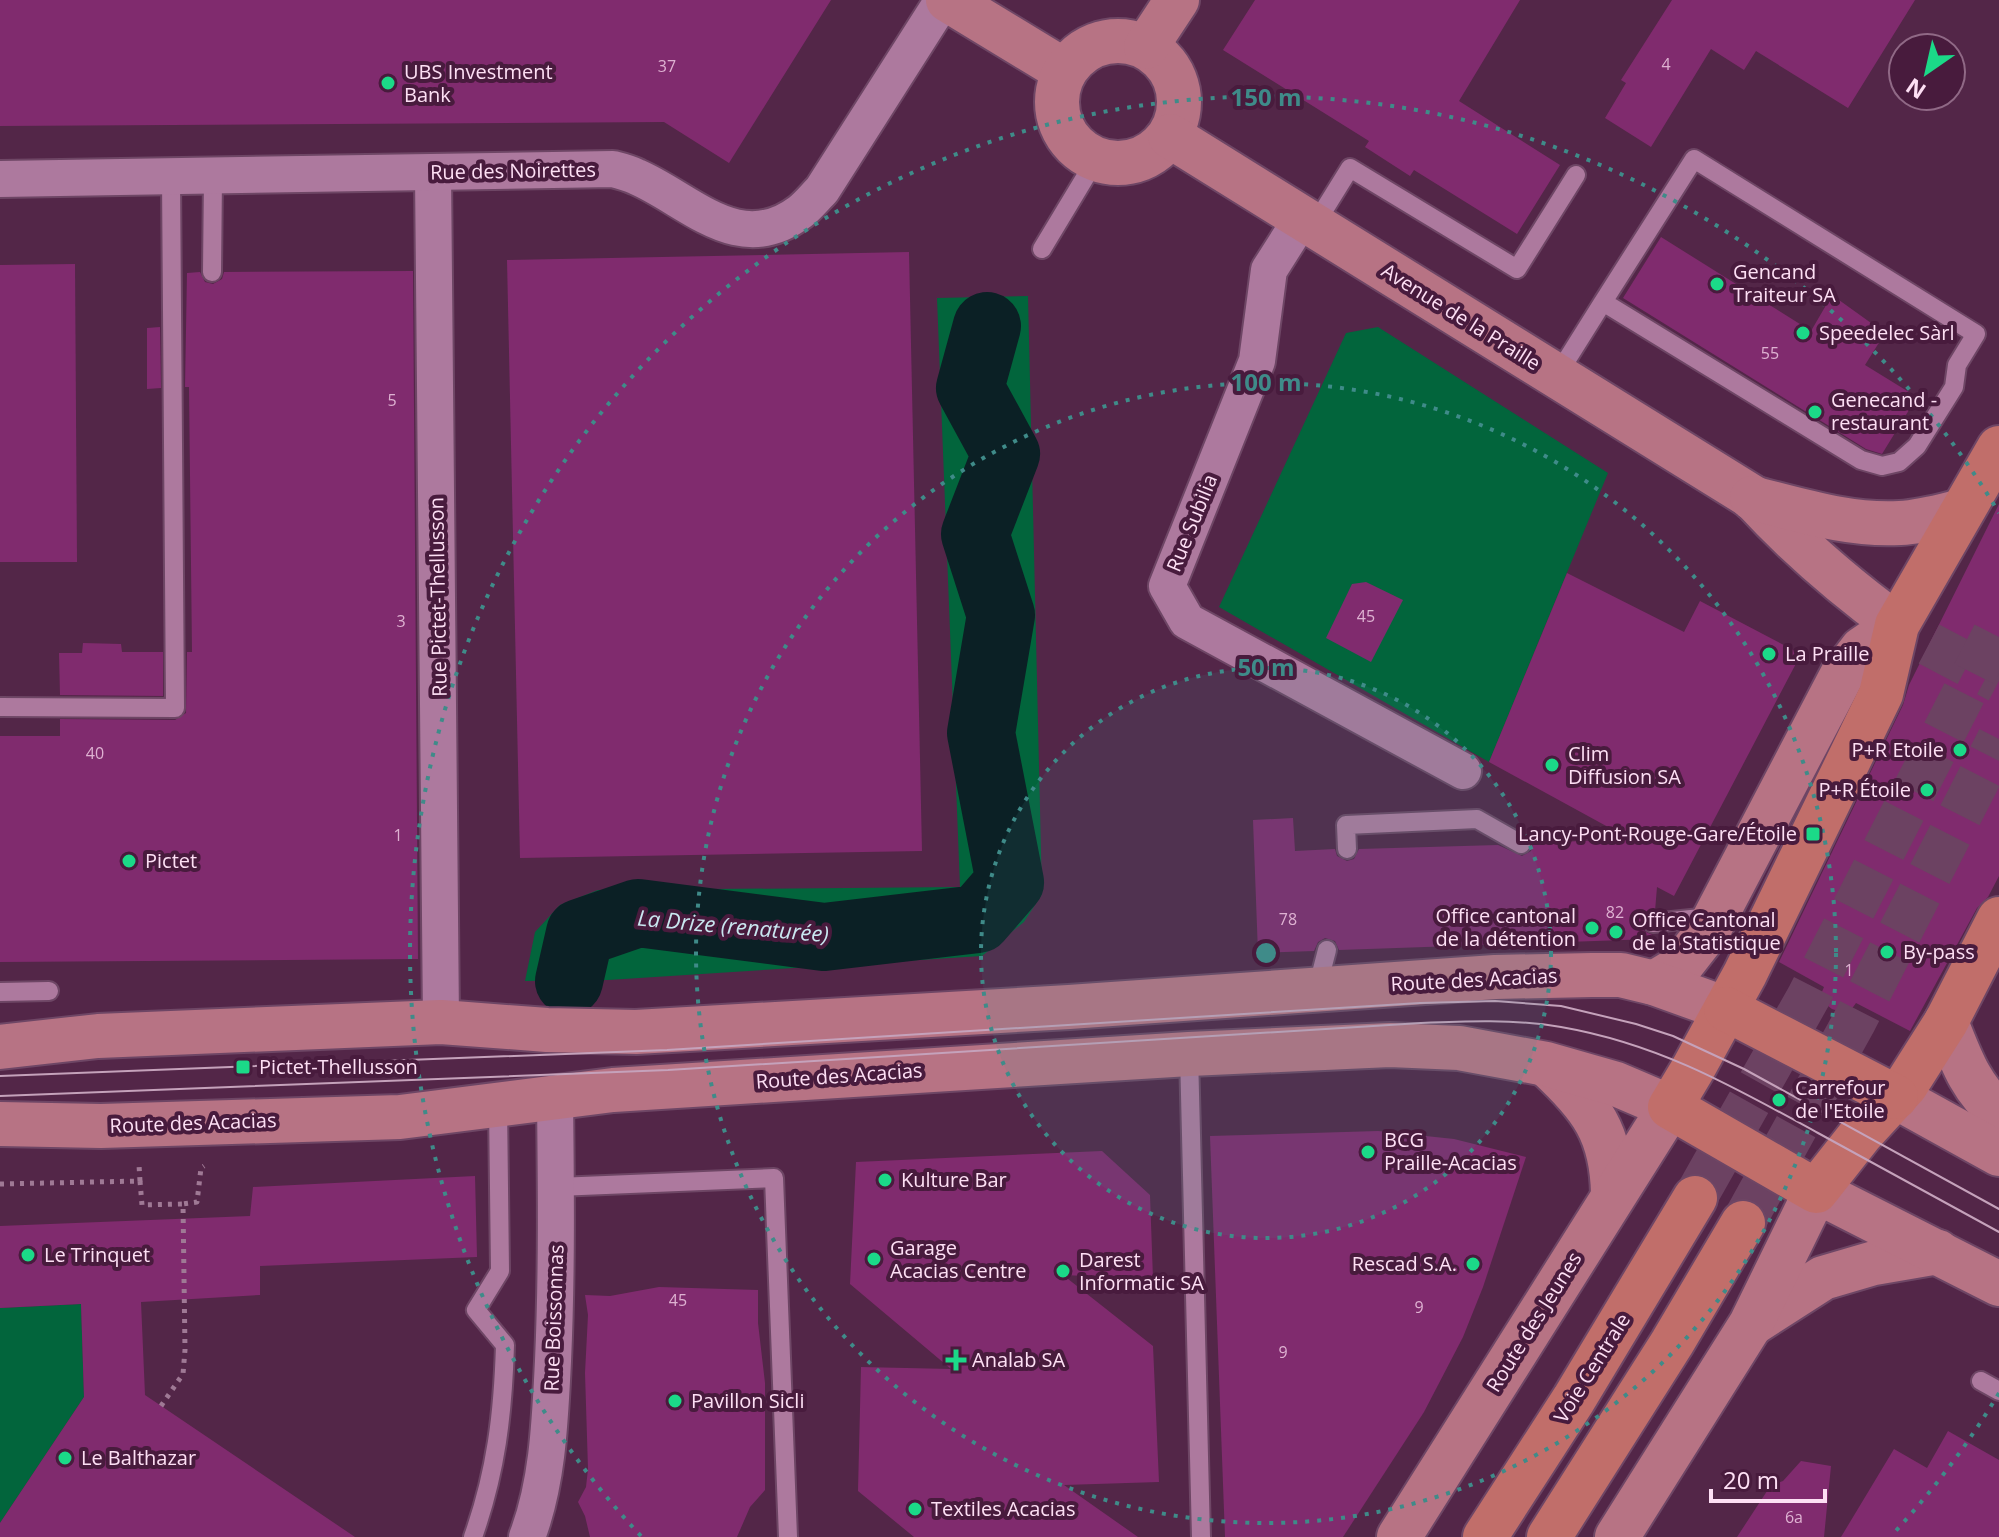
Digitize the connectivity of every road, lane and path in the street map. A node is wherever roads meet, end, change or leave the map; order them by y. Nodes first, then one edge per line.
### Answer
1 (945, 0) edge
2 (1177, 0) edge
3 (1146, 47) junction
4 (1065, 71) junction
5 (1170, 136) junction
6 (1095, 161) junction
7 (433, 173) junction
8 (1576, 175) dead end
9 (171, 177) junction
10 (213, 177) junction
11 (0, 179) edge
12 (1308, 222) junction
13 (1042, 249) dead end
14 (212, 272) dead end
15 (1603, 302) junction
16 (1556, 377) junction
17 (1999, 448) edge
18 (1752, 497) junction
19 (1962, 511) junction
20 (1913, 635) junction
21 (0, 707) edge
22 (1463, 771) dead end
23 (1521, 844) dead end
24 (1347, 849) dead end
25 (1717, 915) junction
26 (1999, 919) edge
27 (1653, 923) dead end
28 (1654, 983) junction
29 (49, 991) dead end
30 (0, 992) edge
31 (1726, 1009) junction
32 (441, 1022) junction
33 (1946, 1022) junction
34 (0, 1047) edge
35 (1189, 1054) junction
36 (1546, 1064) junction
37 (555, 1097) junction
38 (1896, 1097) junction
39 (498, 1104) junction
40 (1670, 1107) junction
41 (1999, 1111) edge
42 (0, 1124) edge
43 (137, 1125) junction
44 (1999, 1154) edge
45 (208, 1163) dead end
46 (140, 1181) junction
47 (0, 1184) edge
48 (557, 1187) junction
49 (1816, 1191) junction
50 (1613, 1194) junction
51 (1695, 1198) tunnel mouth
52 (183, 1204) junction
53 (1743, 1223) tunnel mouth
54 (1938, 1252) junction
55 (1999, 1284) edge
56 (1751, 1324) junction
57 (1981, 1381) dead end
58 (1999, 1391) edge
59 (161, 1406) dead end
60 (473, 1537) edge
61 (527, 1537) edge
62 (788, 1537) edge
63 (1201, 1537) edge
64 (1399, 1537) edge
65 (1485, 1537) edge
66 (1549, 1537) edge
67 (1617, 1537) edge

1 - 4 main road
1 - 7 street, Rue des Noirettes
2 - 3 main road
3 - 4 main road
3 - 5 main road
4 - 6 main road
5 - 6 main road
5 - 12 main road, Avenue de la Praille
6 - 13 lane
7 - 10 street, Rue des Noirettes
7 - 32 street, Rue Pictet-Thellusson
8 - 12 lane
9 - 10 street, Rue des Noirettes
9 - 11 street, Rue des Noirettes
9 - 21 lane
10 - 14 lane
12 - 16 main road, Avenue de la Praille
12 - 22 street, Rue Subilia
15 - 15 lane
15 - 16 lane
16 - 18 main road, Avenue de la Praille
17 - 19 main road
18 - 19 main road, Avenue de la Praille
18 - 20 main road, Avenue de la Praille
19 - 20 main road
20 - 25 main road
20 - 31 main road
23 - 24 lane
25 - 27 lane
25 - 28 main road
26 - 33 main road
28 - 31 main road
28 - 32 main road, Route des Acacias
29 - 30 lane
31 - 38 main road
31 - 40 main road
32 - 34 main road, Route des Acacias
33 - 38 main road
33 - 41 main road
35 - 36 main road, Route des Acacias
35 - 37 main road, Route des Acacias
35 - 63 lane
36 - 40 main road, Route des Acacias
36 - 50 main road
37 - 39 main road, Route des Acacias
37 - 48 street, Rue Boissonnas
38 - 44 main road
38 - 49 main road
39 - 43 main road, Route des Acacias
39 - 60 lane
40 - 49 main road
40 - 50 main road, Route des Jeunes
42 - 43 main road, Route des Acacias
43 - 46 path
45 - 52 path
46 - 47 path
46 - 52 path
48 - 61 street, Rue Boissonnas
48 - 62 lane
49 - 54 main road
49 - 56 main road
50 - 64 main road, Route des Jeunes
51 - 65 main road, Voie Centrale
52 - 59 path
53 - 66 main road
54 - 55 main road
54 - 56 main road
56 - 67 main road
57 - 58 lane

